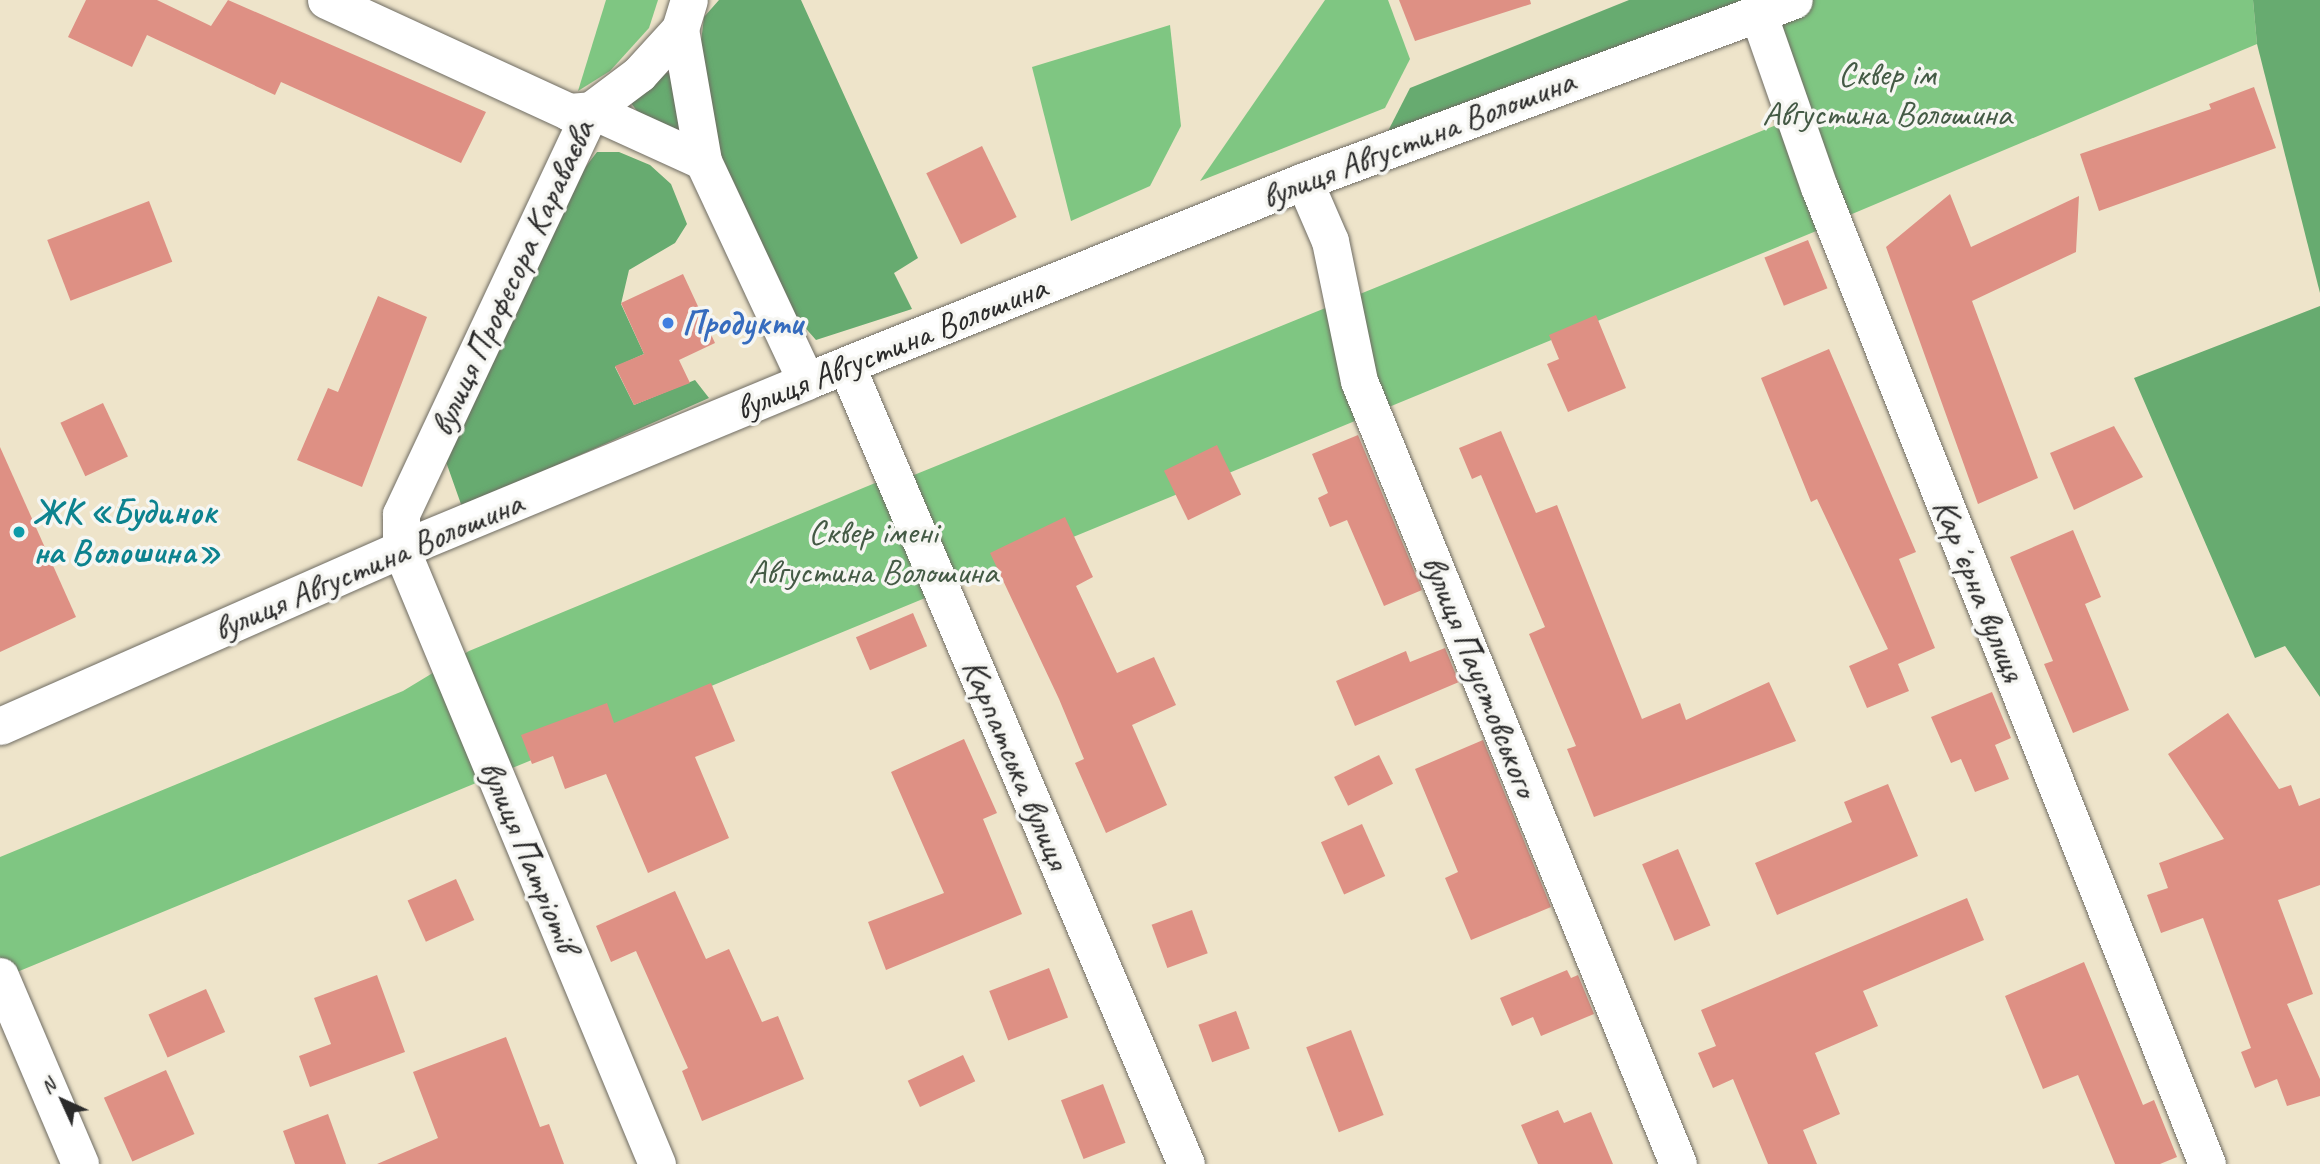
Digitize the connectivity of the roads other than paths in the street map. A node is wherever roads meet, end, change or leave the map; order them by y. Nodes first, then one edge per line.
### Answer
1 (326, 0) edge
2 (1794, 0) edge
3 (1758, 13) junction
4 (685, 15) edge
5 (591, 110) junction
6 (703, 160) junction
7 (1304, 181) junction
8 (846, 365) junction
9 (806, 381) junction
10 (401, 549) junction
11 (0, 726) edge
12 (0, 976) edge
13 (80, 1164) edge
14 (657, 1164) edge
15 (1186, 1164) edge
16 (1678, 1164) edge
17 (2207, 1164) edge

1 - 5 street
2 - 3 street, вулиця Августина Волошина
3 - 7 street, вулиця Августина Волошина
3 - 17 street, Карʼєрна вулиця
4 - 5 street, вулиця Професора Караваєва
4 - 6 street
5 - 6 street
5 - 10 street, вулиця Професора Караваєва
6 - 9 street
7 - 8 street, вулиця Августина Волошина
7 - 16 street, вулиця Паустовського
8 - 9 street, вулиця Августина Волошина
8 - 15 street, Карпатська вулиця
9 - 10 street, вулиця Августина Волошина
10 - 11 street, вулиця Августина Волошина
10 - 14 street, вулиця Патріотів
12 - 13 street

